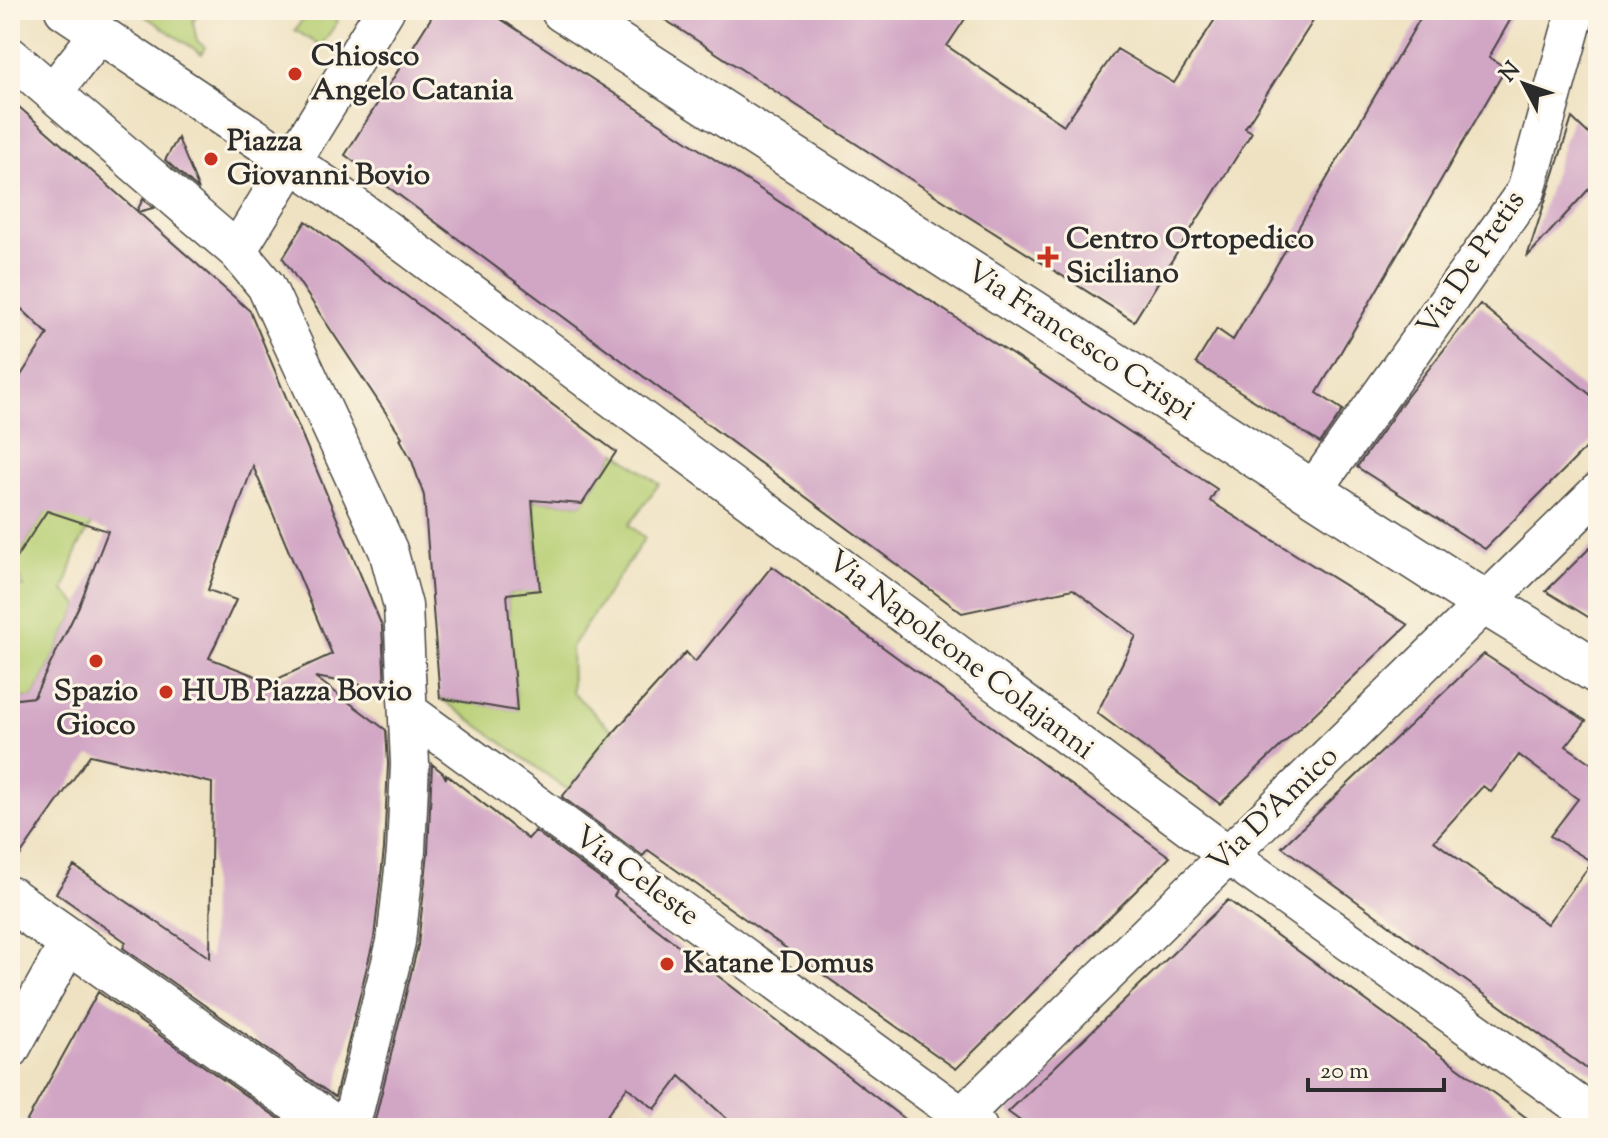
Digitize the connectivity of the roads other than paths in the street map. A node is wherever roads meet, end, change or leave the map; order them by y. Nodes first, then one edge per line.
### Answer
1 (64, 10) edge
2 (385, 10) edge
3 (563, 10) edge
4 (1576, 10) edge
5 (99, 34) junction
6 (10, 56) edge
7 (53, 92) junction
8 (291, 162) junction
9 (237, 251) junction
10 (1312, 492) junction
11 (1598, 492) edge
12 (1485, 602) junction
13 (1598, 672) edge
14 (409, 712) junction
15 (1228, 855) junction
16 (10, 899) edge
17 (70, 941) junction
18 (10, 1050) edge
19 (1598, 1119) edge
20 (963, 1124) edge
21 (335, 1128) edge
22 (350, 1128) edge

1 - 5 street
2 - 8 street
3 - 10 main road, Via Francesco Crispi
4 - 10 street, Via De Pretis
5 - 7 street
5 - 8 street
6 - 7 street
7 - 9 street
8 - 9 street
8 - 15 street, Via Napoleone Colajanni
9 - 14 street
10 - 12 main road, Via Francesco Crispi
11 - 12 street, Via D'Amico
12 - 13 main road, Via Francesco Crispi
12 - 15 street, Via D'Amico
14 - 20 street, Via Celeste
14 - 22 street
15 - 19 street, Via Napoleone Colajanni
15 - 20 street, Via D'Amico
16 - 17 main road
17 - 18 street
17 - 21 main road

